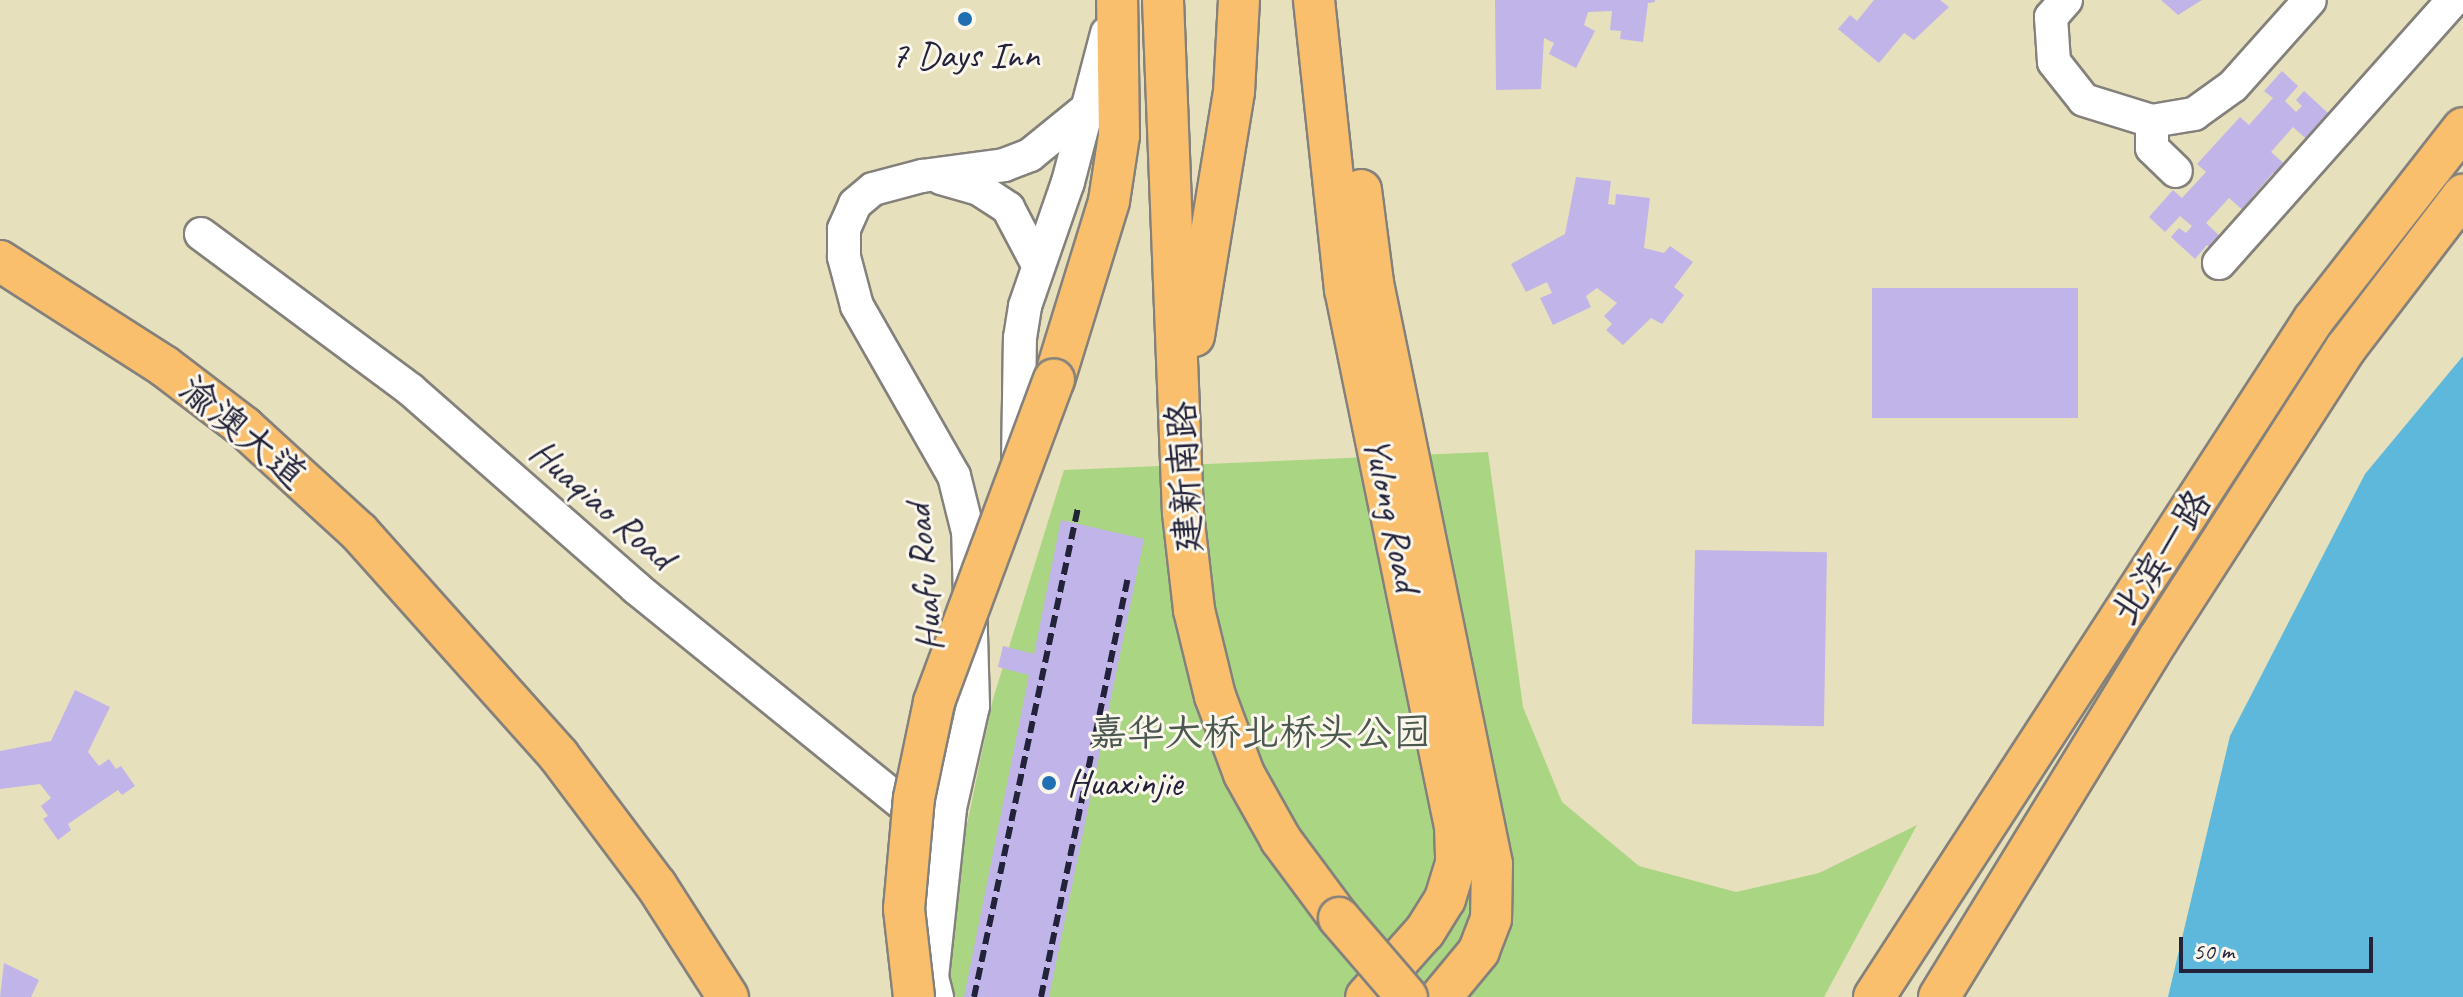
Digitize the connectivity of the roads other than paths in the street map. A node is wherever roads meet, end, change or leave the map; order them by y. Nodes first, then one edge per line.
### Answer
1 (1116, 0) edge
2 (1163, 0) edge
3 (1239, 0) edge
4 (1314, 0) edge
5 (1338, 0) edge
6 (2066, 0) edge
7 (2310, 0) edge
8 (2453, 0) edge
9 (1090, 106) junction
10 (2152, 121) junction
11 (2463, 128) edge
12 (2176, 171) dead end
13 (922, 176) junction
14 (2463, 195) edge
15 (201, 234) dead end
16 (0, 261) edge
17 (1037, 263) junction
18 (2219, 263) dead end
19 (1036, 378) junction
20 (1181, 419) junction
21 (947, 840) junction
22 (728, 997) edge
23 (914, 997) edge
24 (937, 997) edge
25 (1366, 997) edge
26 (1407, 997) edge
27 (1441, 997) edge
28 (1874, 997) edge
29 (1939, 997) edge

1 - 9 street
1 - 19 main road
2 - 20 main road, 建新南路
3 - 20 main road
4 - 25 main road, Yulong Road
5 - 27 main road, Yulong Road
6 - 10 street
7 - 10 street
8 - 18 street
9 - 13 street, Huafu Road
9 - 17 street
10 - 12 street
11 - 28 main road, 北滨一路
13 - 17 street, Huafu Road
13 - 21 street, Huafu Road
14 - 29 main road, 北滨一路
15 - 21 street, Huaqiao Road
16 - 22 main road, 渝澳大道
17 - 19 street
19 - 23 main road, bridge
20 - 26 main road, 建新南路, bridge
21 - 24 street, Huafu Road

